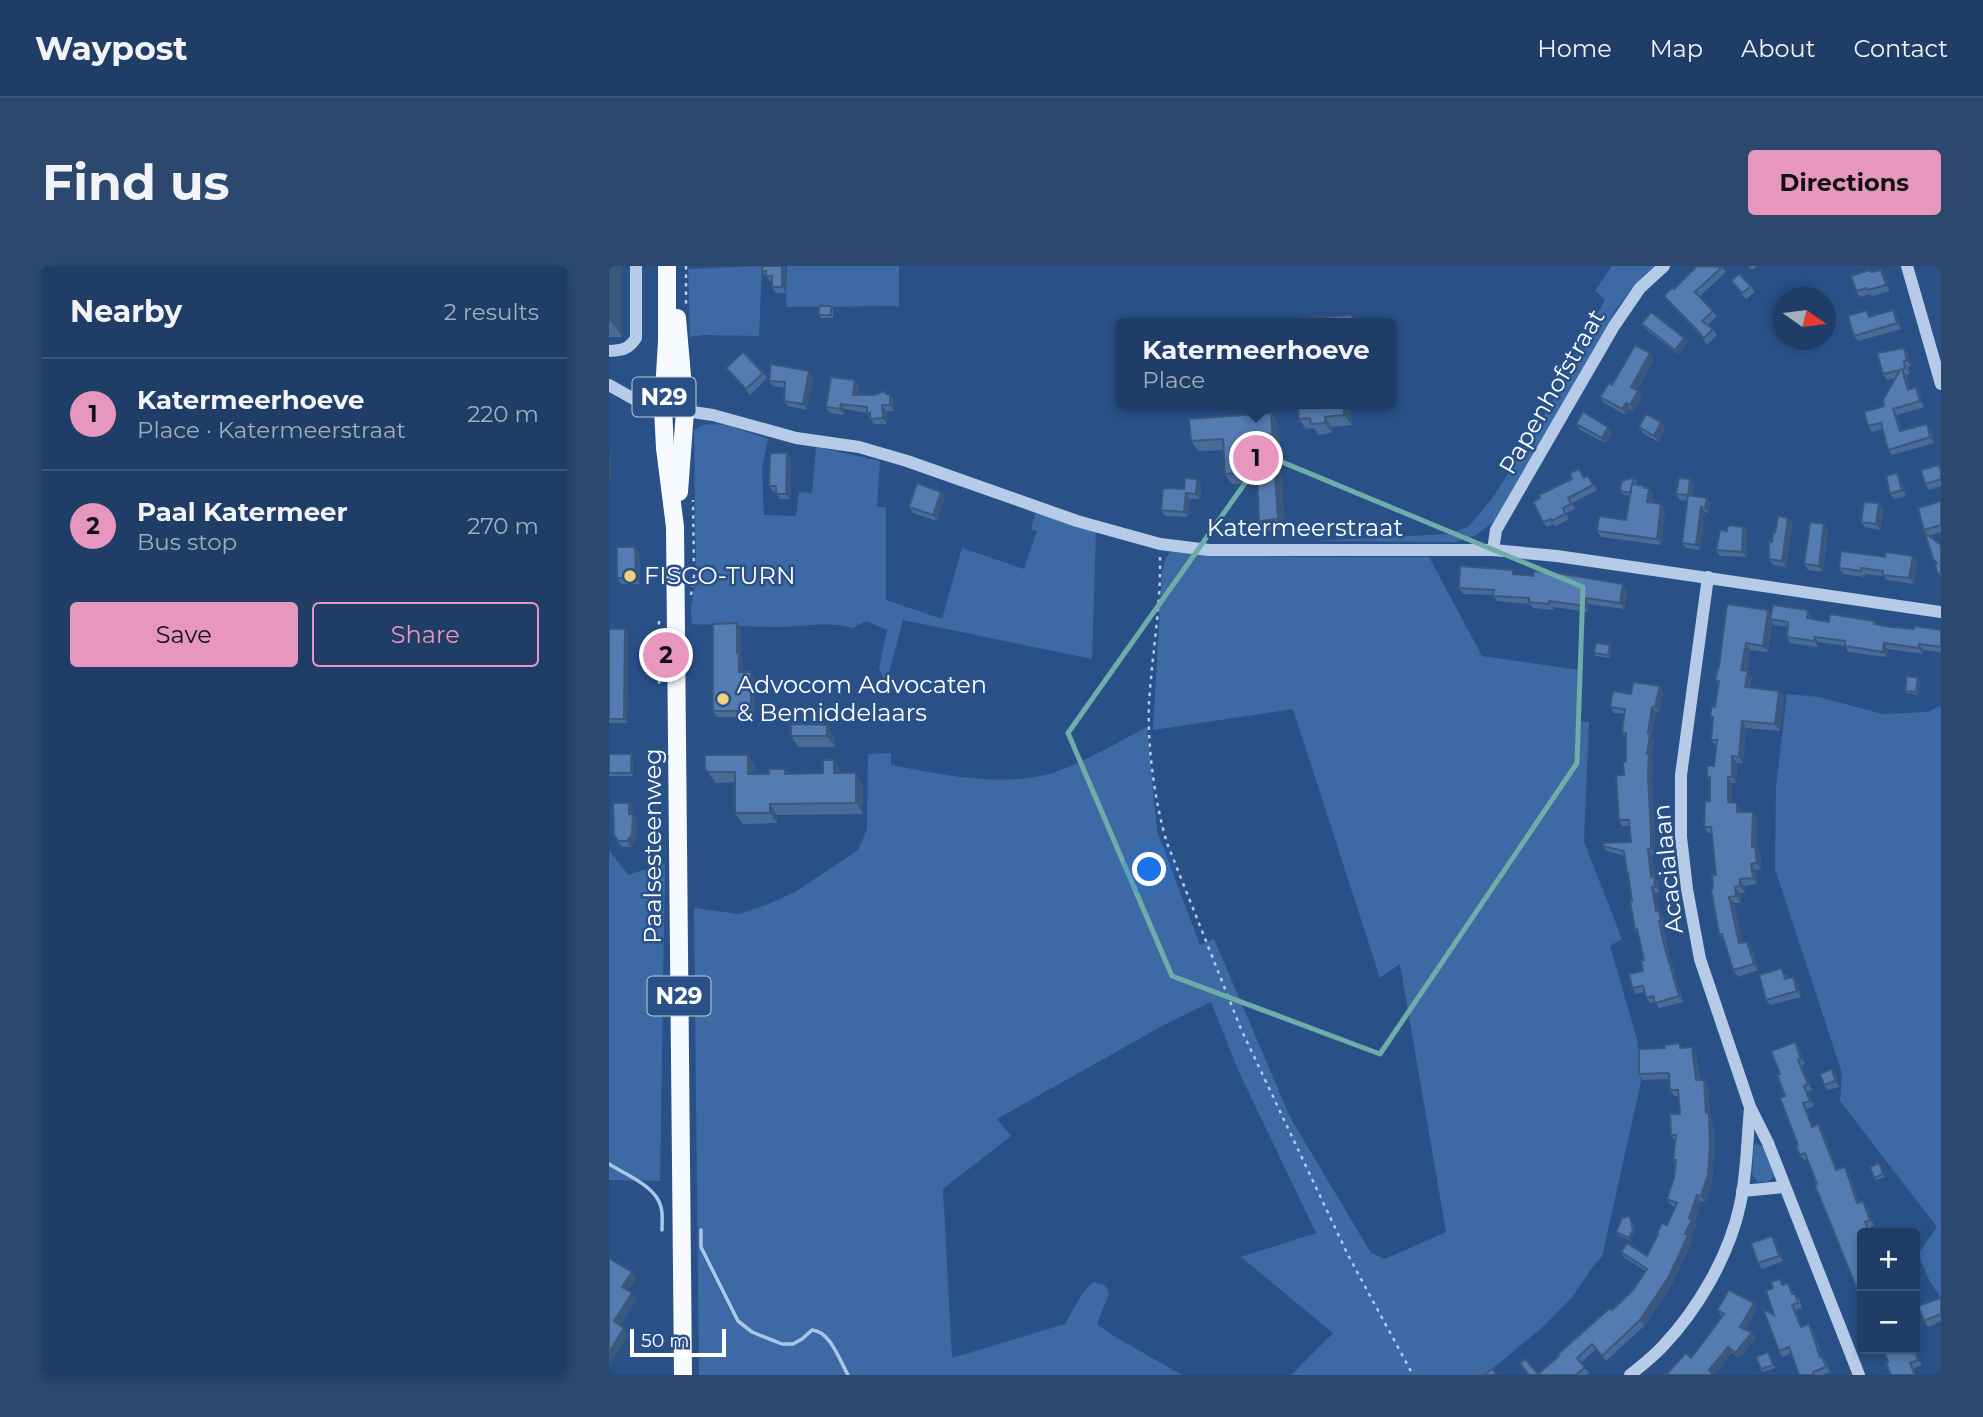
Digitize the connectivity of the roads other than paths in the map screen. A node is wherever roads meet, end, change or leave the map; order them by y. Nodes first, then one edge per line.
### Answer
1 (636, 266) edge
2 (667, 266) edge
3 (676, 266) edge
4 (1664, 266) edge
5 (1907, 266) edge
6 (609, 351) edge
7 (1941, 384) edge
8 (609, 385) edge
9 (663, 408) junction
10 (685, 411) junction
11 (675, 527) junction
12 (1493, 550) junction
13 (1708, 577) junction
14 (1941, 612) edge
15 (1750, 1107) junction
16 (1784, 1187) junction
17 (1742, 1191) junction
18 (683, 1375) edge
19 (1630, 1375) edge
20 (1859, 1375) edge

1 - 6 street
2 - 9 main road, Paalsesteenweg / N29
3 - 10 main road, Paalsesteenweg / N29
4 - 12 street, Papenhofstraat
5 - 7 street
8 - 9 street, Katermeerstraat
9 - 10 street, Katermeerstraat
9 - 11 main road, Paalsesteenweg / N29
10 - 11 main road, Paalsesteenweg / N29
10 - 12 street, Katermeerstraat
11 - 18 main road, Paalsesteenweg / N29
12 - 13 street, Katermeerstraat
13 - 14 street, Katermeerstraat
13 - 15 street, Acacialaan
15 - 16 street, Acacialaan
15 - 17 street, Acacialaan
16 - 17 street
16 - 20 street, Acacialaan
17 - 19 street, Acacialaan

